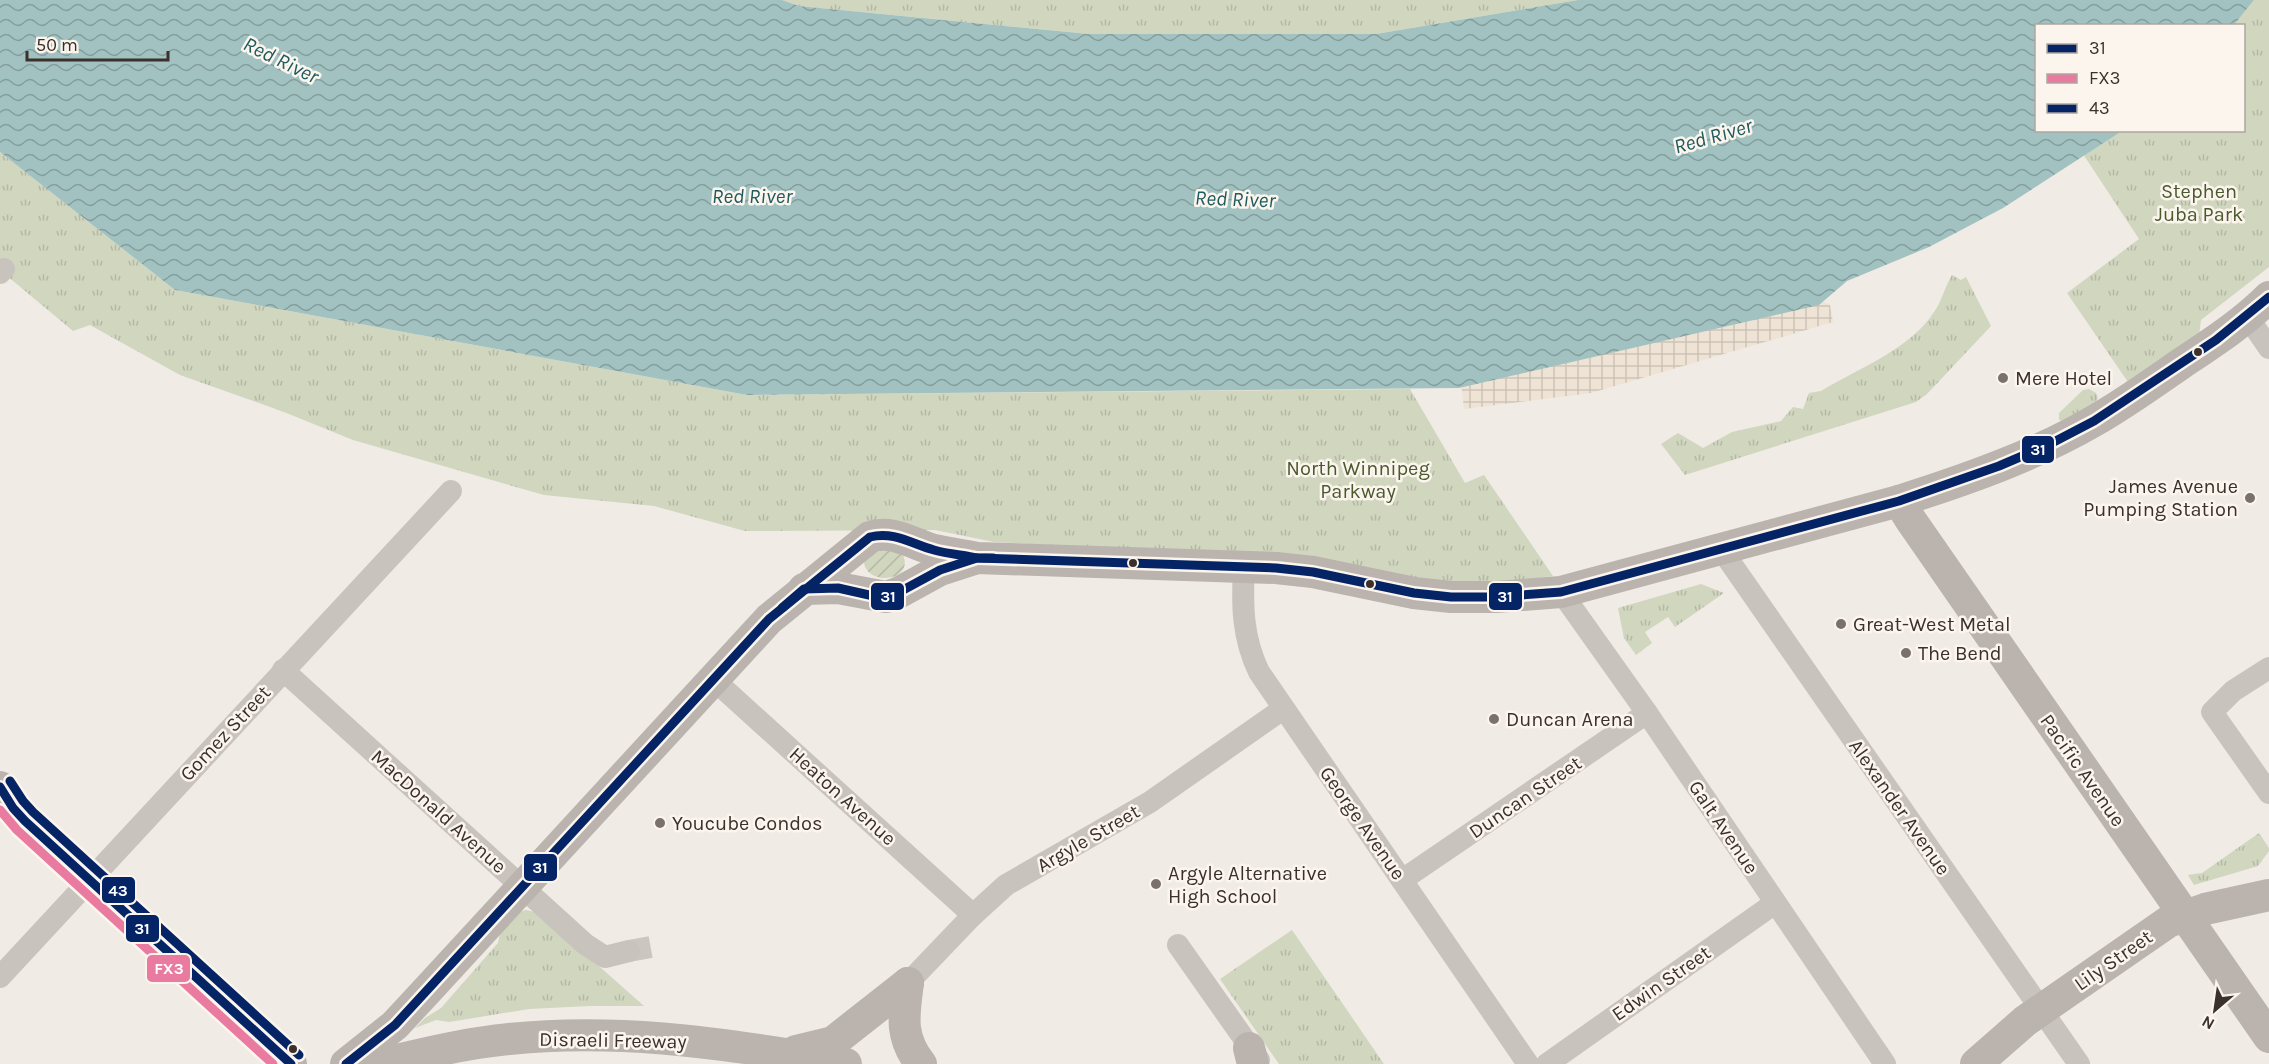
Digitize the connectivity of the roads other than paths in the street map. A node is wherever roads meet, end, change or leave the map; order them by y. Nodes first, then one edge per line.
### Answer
1 (2258, 307) edge
2 (2269, 348) edge
3 (451, 491) dead end
4 (1899, 501) junction
5 (895, 537) junction
6 (860, 544) junction
7 (1721, 549) junction
8 (977, 558) junction
9 (1244, 566) junction
10 (905, 588) junction
11 (804, 589) junction
12 (1561, 592) junction
13 (868, 593) junction
14 (2269, 668) edge
15 (283, 670) junction
16 (713, 679) junction
17 (1283, 709) junction
18 (1647, 713) junction
19 (0, 787) edge
20 (2269, 793) edge
21 (90, 880) junction
22 (1402, 880) junction
23 (523, 888) junction
24 (2269, 895) edge
25 (1774, 903) junction
26 (973, 915) junction
27 (2184, 915) junction
28 (1178, 945) dead end
29 (629, 951) tunnel mouth
30 (0, 977) edge
31 (908, 983) junction
32 (2041, 1010) junction
33 (394, 1025) junction
34 (2269, 1037) edge
35 (785, 1054) junction
36 (1255, 1059) edge
37 (291, 1064) edge
38 (346, 1064) edge
39 (368, 1064) edge
40 (380, 1064) edge
41 (846, 1064) edge
42 (921, 1064) edge
43 (1528, 1064) edge
44 (1547, 1064) edge
45 (1885, 1064) edge
46 (1976, 1064) edge
47 (2079, 1064) edge

1 - 2 street
1 - 4 street
3 - 15 street, Gomez Street
4 - 7 street
4 - 27 street, Pacific Avenue
5 - 6 street
5 - 8 street
5 - 10 street
6 - 11 street
6 - 13 street
7 - 12 street
7 - 32 street, Alexander Avenue
8 - 9 street
8 - 10 street
9 - 12 street
9 - 17 street, George Avenue
10 - 13 street
11 - 13 street
11 - 16 street
12 - 18 street, Galt Avenue
14 - 20 street
15 - 21 street, Gomez Street
15 - 23 street, MacDonald Avenue
16 - 23 street
16 - 26 street, Heaton Avenue
17 - 22 street, George Avenue
17 - 26 street, Argyle Street
18 - 22 street, Duncan Street
18 - 25 street, Galt Avenue
19 - 21 street
21 - 30 street, Gomez Street
21 - 37 street
22 - 43 street, George Avenue
23 - 29 street, MacDonald Avenue
23 - 33 street
24 - 27 street, Lily Street
25 - 44 street, Edwin Street
25 - 45 street, Galt Avenue
26 - 31 street, Argyle Street
27 - 32 street, Lily Street
27 - 34 street, Pacific Avenue
28 - 36 street
31 - 35 street
31 - 42 street
32 - 46 street, Lily Street
32 - 47 street, Alexander Avenue
33 - 38 street
33 - 39 street
35 - 40 street, Disraeli Freeway
35 - 41 street, Disraeli Freeway

